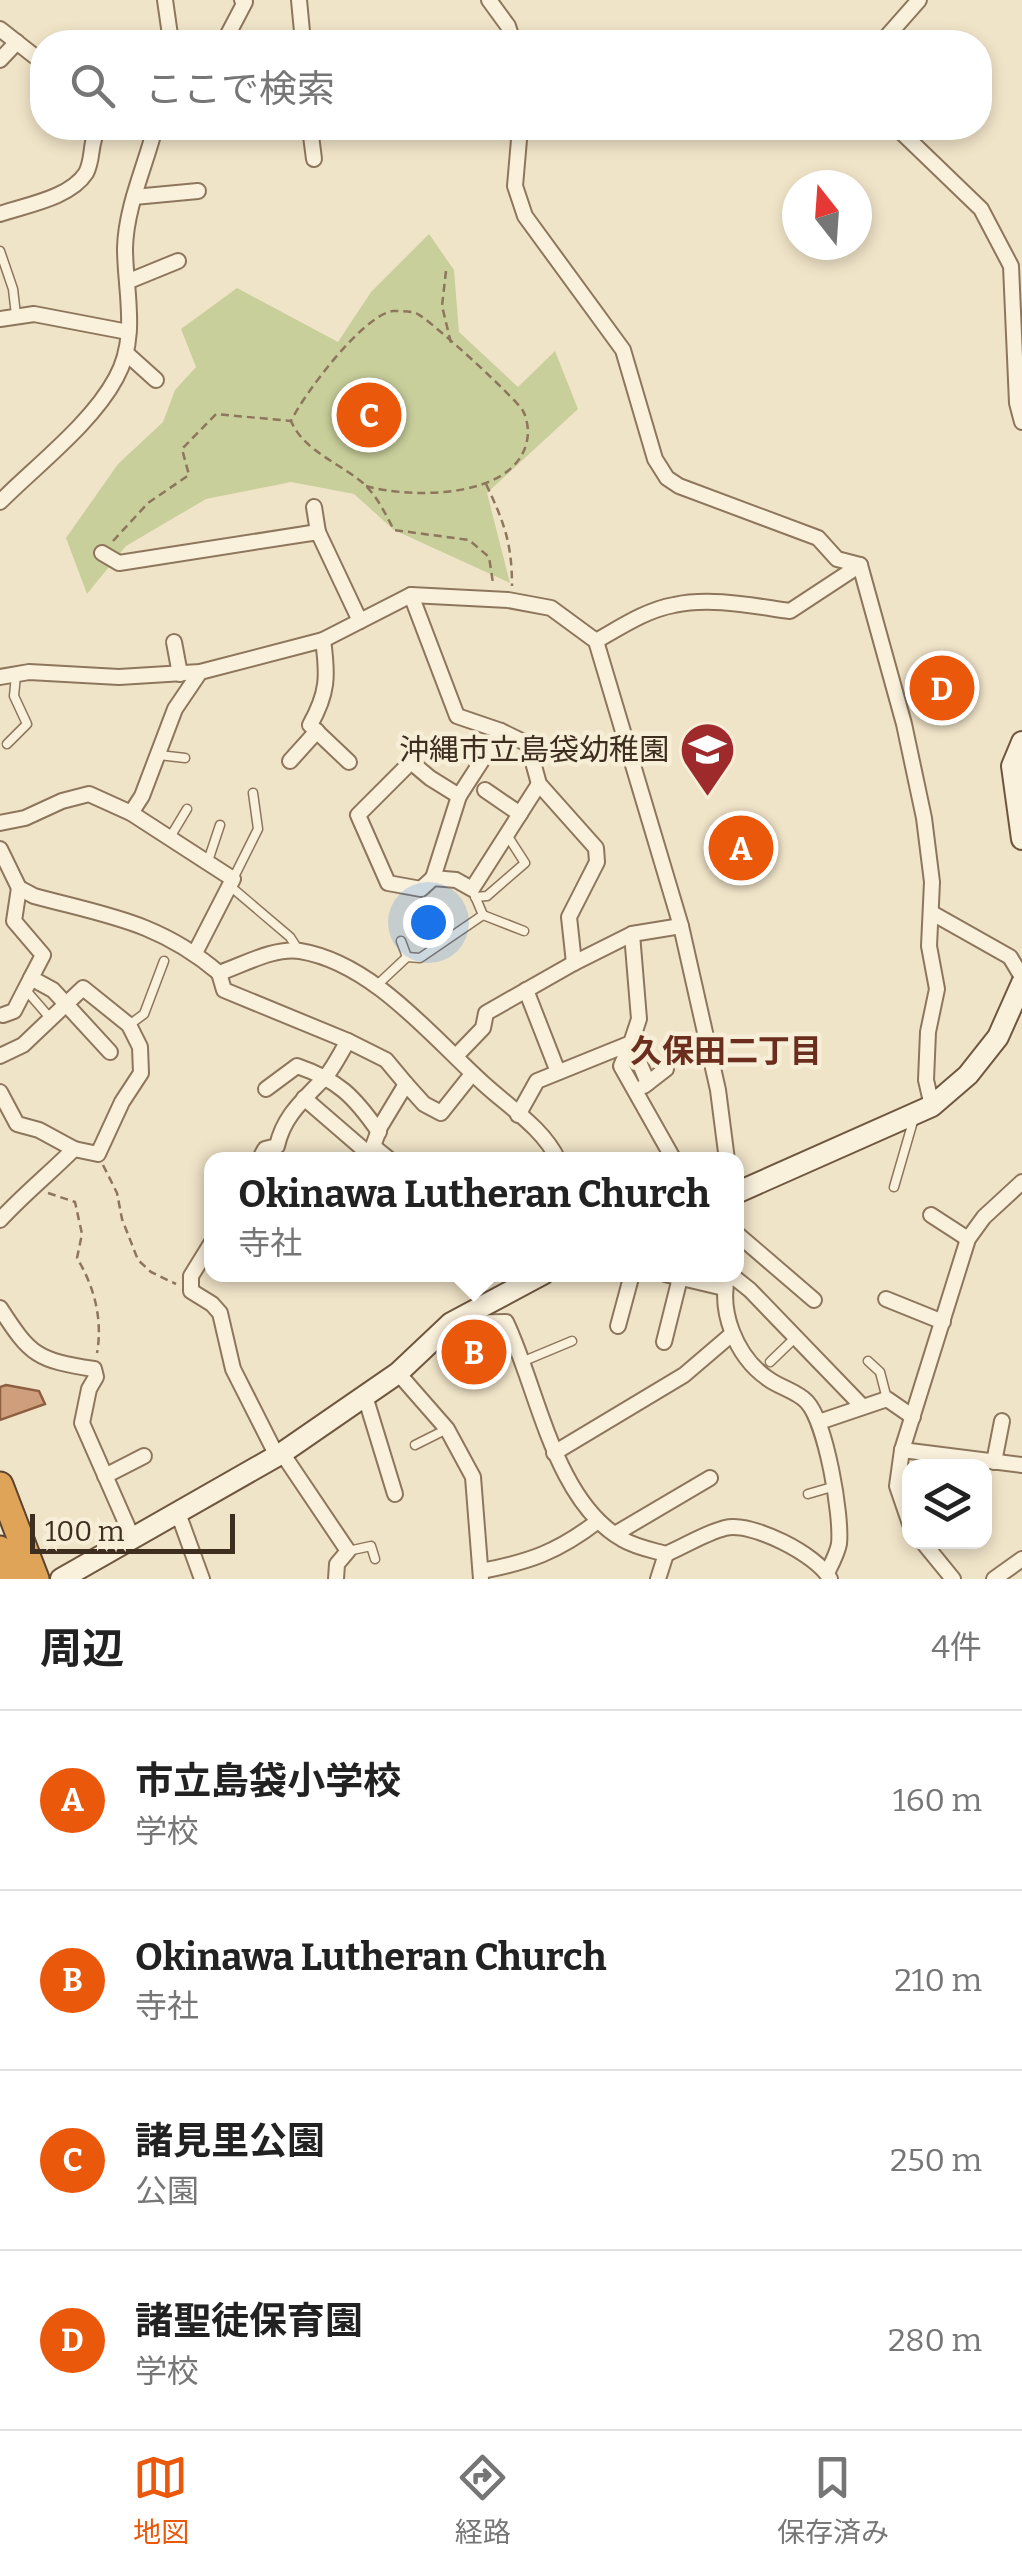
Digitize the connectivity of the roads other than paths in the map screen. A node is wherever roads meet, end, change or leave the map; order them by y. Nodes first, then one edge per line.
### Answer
1 (164, 0) edge
2 (242, 0) edge
3 (299, 0) edge
4 (488, 0) edge
5 (918, 0) edge
6 (0, 29) edge
7 (169, 30) edge
8 (231, 30) edge
9 (302, 30) edge
10 (509, 30) edge
11 (892, 30) edge
12 (17, 42) junction
13 (30, 52) edge
14 (0, 60) edge
15 (92, 140) edge
16 (151, 140) edge
17 (312, 140) edge
18 (519, 140) edge
19 (909, 140) edge
20 (314, 159) dead end
21 (198, 191) dead end
22 (134, 197) junction
23 (0, 214) edge
24 (0, 251) edge
25 (178, 260) dead end
26 (128, 281) junction
27 (16, 316) junction
28 (0, 319) edge
29 (128, 332) junction
30 (126, 352) junction
31 (156, 380) dead end
32 (1022, 422) edge
33 (0, 502) edge
34 (314, 508) dead end
35 (318, 532) junction
36 (102, 554) road end
37 (860, 566) junction
38 (411, 595) junction
39 (360, 621) junction
40 (324, 640) junction
41 (596, 641) junction
42 (174, 642) dead end
43 (200, 672) junction
44 (16, 674) junction
45 (180, 674) junction
46 (0, 677) edge
47 (316, 730) junction
48 (501, 731) junction
49 (1022, 742) edge
50 (8, 744) dead end
51 (158, 755) junction
52 (185, 758) dead end
53 (290, 761) dead end
54 (348, 762) dead end
55 (539, 784) junction
56 (485, 790) dead end
57 (253, 793) dead end
58 (459, 796) junction
59 (187, 809) dead end
60 (1020, 812) edge
61 (131, 813) junction
62 (520, 814) junction
63 (0, 823) edge
64 (220, 825) dead end
65 (507, 834) junction
66 (169, 839) junction
67 (1022, 839) edge
68 (0, 848) edge
69 (443, 848) junction
70 (207, 864) junction
71 (433, 878) junction
72 (456, 880) junction
73 (231, 882) junction
74 (19, 888) junction
75 (473, 893) junction
76 (932, 913) junction
77 (482, 915) junction
78 (0, 925) edge
79 (18, 926) junction
80 (681, 926) junction
81 (524, 931) dead end
82 (632, 934) junction
83 (401, 942) dead end
84 (298, 951) junction
85 (195, 953) junction
86 (407, 957) junction
87 (164, 961) dead end
88 (574, 962) junction
89 (220, 973) junction
90 (1022, 980) edge
91 (28, 984) junction
92 (374, 987) junction
93 (526, 990) junction
94 (482, 995) dead end
95 (65, 1006) junction
96 (486, 1013) junction
97 (3, 1014) dead end
98 (51, 1019) junction
99 (129, 1026) junction
100 (348, 1041) junction
101 (631, 1044) junction
102 (110, 1052) dead end
103 (0, 1056) edge
104 (456, 1056) junction
105 (666, 1069) dead end
106 (558, 1072) junction
107 (472, 1074) junction
108 (326, 1076) junction
109 (406, 1084) junction
110 (642, 1087) junction
111 (266, 1088) dead end
112 (0, 1092) edge
113 (304, 1098) junction
114 (923, 1109) junction
115 (518, 1115) junction
116 (372, 1148) edge
117 (74, 1149) junction
118 (279, 1152) edge
119 (554, 1152) edge
120 (670, 1152) edge
121 (727, 1152) edge
122 (1022, 1182) edge
123 (894, 1187) dead end
124 (744, 1189) edge
125 (931, 1214) dead end
126 (0, 1220) edge
127 (968, 1239) junction
128 (744, 1240) edge
129 (204, 1255) edge
130 (528, 1282) edge
131 (630, 1282) edge
132 (671, 1282) edge
133 (727, 1282) edge
134 (733, 1282) edge
135 (814, 1300) dead end
136 (886, 1300) dead end
137 (0, 1308) edge
138 (943, 1322) junction
139 (451, 1323) junction
140 (618, 1326) dead end
141 (732, 1334) junction
142 (796, 1337) junction
143 (572, 1341) dead end
144 (664, 1342) dead end
145 (524, 1361) junction
146 (770, 1362) dead end
147 (868, 1362) dead end
148 (398, 1373) junction
149 (365, 1396) junction
150 (886, 1399) junction
151 (862, 1406) junction
152 (913, 1417) junction
153 (1002, 1421) dead end
154 (819, 1422) junction
155 (447, 1429) junction
156 (415, 1445) dead end
157 (902, 1450) junction
158 (554, 1453) junction
159 (280, 1455) junction
160 (144, 1456) dead end
161 (994, 1462) junction
162 (1022, 1465) edge
163 (105, 1476) junction
164 (710, 1478) dead end
165 (0, 1485) edge
166 (832, 1487) junction
167 (395, 1494) dead end
168 (808, 1494) dead end
169 (902, 1501) edge
170 (178, 1513) junction
171 (598, 1522) junction
172 (615, 1534) junction
173 (133, 1539) junction
174 (0, 1549) edge
175 (928, 1549) edge
176 (348, 1552) junction
177 (666, 1554) junction
178 (375, 1560) dead end
179 (1022, 1560) edge
180 (481, 1575) edge
181 (828, 1576) edge
182 (11, 1579) edge
183 (36, 1579) edge
184 (61, 1579) edge
185 (202, 1579) edge
186 (336, 1579) edge
187 (658, 1579) edge
188 (953, 1579) edge
189 (994, 1579) edge

1 - 7 street
2 - 8 street
3 - 9 street
4 - 10 street
5 - 11 street
6 - 12 street
12 - 13 street
12 - 14 street
15 - 23 street
16 - 22 street
17 - 20 street
18 - 37 street
19 - 32 street
21 - 22 street
22 - 26 street
24 - 27 lane
25 - 26 street
26 - 29 street
27 - 28 street
27 - 29 street
29 - 30 street
30 - 31 street
30 - 33 street
34 - 35 street
35 - 36 street
35 - 39 street
37 - 41 street
37 - 76 street
38 - 39 street
38 - 41 street
38 - 48 street
39 - 40 street
40 - 43 street
40 - 47 street
41 - 80 street
42 - 45 street
43 - 45 street
43 - 51 street
44 - 45 street
44 - 46 street
44 - 50 lane
47 - 53 street
47 - 54 street
48 - 55 street
48 - 58 street
49 - 60 street
51 - 52 lane
51 - 61 street
55 - 62 street
55 - 88 street
56 - 62 street
57 - 73 lane
58 - 69 street
58 - 71 street
59 - 66 lane
60 - 67 street
61 - 63 street
61 - 66 street
62 - 65 street
64 - 70 lane
65 - 75 street
65 - 75 lane
66 - 70 street
68 - 74 street
69 - 71 street
69 - 72 street
70 - 73 street
71 - 72 street
72 - 75 street
73 - 84 lane
73 - 85 street
74 - 79 street
74 - 85 street
75 - 77 lane
76 - 90 street
76 - 114 street
77 - 81 lane
77 - 86 lane
78 - 79 street
79 - 91 street
80 - 82 street
80 - 121 street
82 - 88 street
82 - 101 street
83 - 86 lane
84 - 89 street
84 - 92 street
85 - 89 street
86 - 92 lane
87 - 99 lane
88 - 93 street
89 - 100 street
90 - 114 street
91 - 95 street
91 - 97 street
91 - 98 lane
92 - 104 street
93 - 96 street
93 - 106 street
94 - 96 street
95 - 98 street
95 - 99 street
95 - 102 street
96 - 104 street
98 - 103 street
99 - 117 street
100 - 108 street
100 - 109 street
101 - 106 street
101 - 110 street
104 - 107 street
105 - 110 street
106 - 115 street
107 - 109 street
107 - 115 street
108 - 111 street
108 - 113 street
108 - 116 street
109 - 116 street
110 - 120 street
112 - 117 street
113 - 116 street
113 - 118 street
114 - 123 lane
114 - 124 street
115 - 119 street
117 - 126 street
122 - 127 street
125 - 127 street
127 - 138 street
128 - 135 street
129 - 159 street
130 - 139 street
131 - 140 street
132 - 144 street
133 - 141 street
134 - 142 street
136 - 138 street
137 - 163 street
138 - 152 street
139 - 145 street
139 - 148 street
141 - 154 street
141 - 158 street
142 - 146 lane
142 - 151 street
143 - 145 lane
145 - 158 street
147 - 150 lane
148 - 149 street
148 - 155 street
149 - 159 street
149 - 167 street
150 - 151 street
150 - 152 street
151 - 154 street
152 - 157 street
153 - 161 street
154 - 166 street
155 - 156 lane
155 - 180 street
157 - 161 street
157 - 169 street
158 - 171 street
159 - 170 street
159 - 176 street
160 - 163 street
161 - 162 street
163 - 173 street
164 - 172 street
165 - 183 highway
166 - 168 lane
166 - 181 street
170 - 173 street
170 - 185 street
171 - 172 street
171 - 180 street
172 - 177 street
173 - 184 street
174 - 182 highway
175 - 188 street
176 - 178 lane
176 - 186 street
177 - 181 street
177 - 187 street
179 - 189 street

